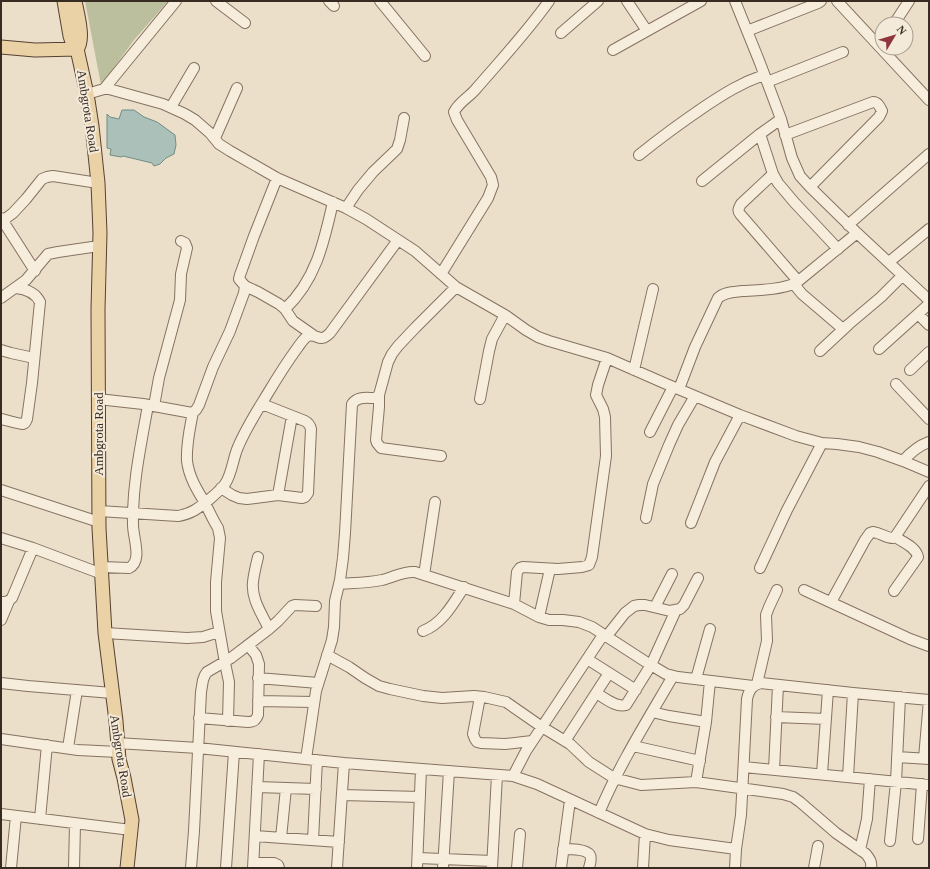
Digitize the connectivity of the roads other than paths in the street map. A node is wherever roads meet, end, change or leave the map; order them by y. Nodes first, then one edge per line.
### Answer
1 (64, 1) edge
2 (75, 1) edge
3 (176, 1) edge
4 (216, 1) edge
5 (380, 1) edge
6 (549, 1) edge
7 (598, 1) edge
8 (627, 1) edge
9 (701, 1) edge
10 (736, 1) edge
11 (821, 1) edge
12 (837, 1) edge
13 (909, 1) edge
14 (899, 16) edge
15 (245, 23) dead end
16 (647, 31) junction
17 (747, 31) junction
18 (561, 33) dead end
19 (874, 39) edge
20 (1, 47) edge
21 (77, 49) junction
22 (613, 50) dead end
23 (843, 52) dead end
24 (425, 56) dead end
25 (890, 56) edge
26 (194, 68) dead end
27 (766, 79) junction
28 (237, 88) dead end
29 (104, 89) junction
30 (87, 94) junction
31 (929, 100) edge
32 (171, 107) junction
33 (404, 118) dead end
34 (781, 119) junction
35 (762, 131) junction
36 (785, 135) junction
37 (215, 138) junction
38 (929, 154) edge
39 (639, 155) dead end
40 (773, 174) junction
41 (278, 178) junction
42 (702, 181) dead end
43 (98, 183) junction
44 (810, 187) junction
45 (333, 202) junction
46 (346, 208) junction
47 (2, 220) edge
48 (848, 224) junction
49 (929, 229) edge
50 (857, 233) junction
51 (398, 240) junction
52 (181, 241) dead end
53 (99, 246) junction
54 (838, 249) junction
55 (889, 262) junction
56 (35, 270) junction
57 (441, 274) junction
58 (902, 276) junction
59 (797, 282) junction
60 (244, 286) junction
61 (456, 287) junction
62 (16, 288) junction
63 (654, 289) dead end
64 (1, 298) edge
65 (929, 300) edge
66 (929, 304) edge
67 (285, 309) junction
68 (918, 314) junction
69 (505, 315) junction
70 (929, 325) edge
71 (843, 329) junction
72 (313, 336) junction
73 (879, 348) dead end
74 (1, 350) edge
75 (820, 351) dead end
76 (929, 352) edge
77 (34, 358) junction
78 (607, 358) junction
79 (634, 370) junction
80 (910, 370) dead end
81 (896, 384) dead end
82 (676, 388) junction
83 (379, 395) junction
84 (695, 396) junction
85 (98, 399) junction
86 (480, 399) dead end
87 (262, 404) junction
88 (151, 406) junction
89 (193, 412) junction
90 (740, 415) junction
91 (292, 416) junction
92 (1, 419) edge
93 (929, 419) edge
94 (650, 432) dead end
95 (929, 442) edge
96 (822, 443) junction
97 (441, 456) dead end
98 (903, 461) junction
99 (929, 472) edge
100 (929, 486) edge
101 (221, 488) junction
102 (1, 490) edge
103 (278, 496) junction
104 (436, 502) dead end
105 (204, 503) junction
106 (133, 513) junction
107 (99, 516) junction
108 (646, 518) dead end
109 (691, 523) dead end
110 (895, 537) junction
111 (1, 538) edge
112 (34, 548) junction
113 (258, 557) dead end
114 (760, 568) dead end
115 (550, 569) junction
116 (101, 570) junction
117 (424, 574) junction
118 (672, 574) dead end
119 (698, 578) dead end
120 (339, 584) junction
121 (464, 588) junction
122 (777, 590) dead end
123 (804, 590) dead end
124 (894, 591) dead end
125 (5, 602) edge
126 (831, 602) junction
127 (514, 604) junction
128 (316, 606) dead end
129 (656, 608) junction
130 (676, 610) junction
131 (539, 617) junction
132 (1, 620) edge
133 (269, 629) junction
134 (710, 629) dead end
135 (423, 631) dead end
136 (219, 632) junction
137 (105, 634) junction
138 (605, 636) junction
139 (248, 645) junction
140 (929, 646) edge
141 (327, 655) junction
142 (587, 659) junction
143 (224, 663) junction
144 (651, 665) junction
145 (609, 673) junction
146 (673, 676) junction
147 (258, 678) junction
148 (696, 679) junction
149 (710, 681) junction
150 (1, 683) edge
151 (318, 683) junction
152 (755, 685) junction
153 (778, 685) junction
154 (77, 690) junction
155 (636, 690) junction
156 (828, 690) junction
157 (112, 693) junction
158 (596, 693) junction
159 (853, 693) junction
160 (480, 697) junction
161 (900, 697) junction
162 (929, 700) edge
163 (258, 701) junction
164 (314, 702) junction
165 (652, 712) junction
166 (776, 716) junction
167 (199, 718) junction
168 (826, 719) junction
169 (228, 721) junction
170 (706, 722) junction
171 (542, 727) junction
172 (1, 739) edge
173 (532, 741) junction
174 (565, 741) junction
175 (47, 745) junction
176 (632, 746) junction
177 (68, 748) junction
178 (118, 748) junction
179 (198, 748) junction
180 (234, 752) junction
181 (259, 754) junction
182 (897, 757) junction
183 (306, 759) junction
184 (927, 759) edge
185 (317, 760) junction
186 (700, 761) junction
187 (344, 763) junction
188 (744, 768) junction
189 (420, 769) junction
190 (774, 770) junction
191 (449, 771) junction
192 (497, 774) junction
193 (822, 774) junction
194 (513, 776) junction
195 (848, 777) junction
196 (614, 778) junction
197 (870, 779) junction
198 (696, 782) junction
199 (896, 782) junction
200 (925, 784) edge
201 (257, 787) junction
202 (286, 788) junction
203 (316, 789) junction
204 (743, 790) junction
205 (342, 795) junction
206 (420, 797) junction
207 (570, 800) junction
208 (599, 813) junction
209 (1, 814) edge
210 (16, 816) junction
211 (40, 819) junction
212 (75, 824) junction
213 (131, 830) junction
214 (520, 834) dead end
215 (645, 834) junction
216 (255, 836) junction
217 (281, 838) junction
218 (918, 839) dead end
219 (313, 840) junction
220 (890, 841) dead end
221 (339, 842) junction
222 (818, 846) dead end
223 (564, 848) junction
224 (736, 849) junction
225 (860, 850) junction
226 (418, 863) edge
227 (443, 864) edge
228 (492, 864) edge
229 (253, 865) edge
230 (11, 868) edge
231 (74, 868) edge
232 (127, 868) edge
233 (192, 868) edge
234 (226, 868) edge
235 (279, 868) edge
236 (337, 868) edge
237 (517, 868) edge
238 (561, 868) edge
239 (589, 868) edge
240 (643, 868) edge
241 (735, 868) edge
242 (814, 868) edge
243 (871, 868) edge

1 - 21 main road, Ambgrota Road
2 - 21 main road
3 - 29 street
4 - 15 street
5 - 24 street
6 - 57 street
7 - 18 street
8 - 16 street
9 - 16 street
10 - 17 street
11 - 17 street
12 - 19 street
13 - 14 street
16 - 22 street
17 - 27 street
20 - 21 main road
21 - 30 main road, Ambgrota Road
23 - 27 street
25 - 31 street
26 - 32 street
27 - 34 street
27 - 39 street
28 - 37 street
29 - 30 street
29 - 32 street
30 - 43 main road, Ambgrota Road
32 - 37 street
33 - 46 street
34 - 35 street
34 - 36 street
35 - 40 street
35 - 42 street
36 - 44 street
36 - 44 street
37 - 41 street
38 - 48 street
40 - 54 street
40 - 59 street
41 - 45 street
41 - 60 street
43 - 47 street
43 - 53 main road, Ambgrota Road
44 - 48 street
45 - 46 street
45 - 67 street
46 - 51 street
47 - 56 street
48 - 50 street
49 - 55 street
50 - 54 street
50 - 55 street
51 - 57 street
51 - 72 street
52 - 88 street
53 - 56 street
53 - 85 main road, Ambgrota Road
54 - 59 street
55 - 58 street
56 - 62 street
57 - 61 street
58 - 65 street
58 - 71 street
59 - 71 street
59 - 82 street
60 - 67 street
60 - 89 street
61 - 69 street
61 - 83 street
62 - 64 street
62 - 77 street
63 - 79 street
66 - 68 street
67 - 72 street
68 - 70 street
68 - 73 street
69 - 78 street
69 - 86 street
71 - 75 street
72 - 87 street
74 - 77 street
76 - 80 street
77 - 92 street
78 - 79 street
78 - 115 street
79 - 82 street
81 - 93 street
82 - 84 street
82 - 94 street
83 - 97 street
83 - 120 street
84 - 90 street
84 - 108 street
85 - 88 street
85 - 107 main road, Ambgrota Road
87 - 91 street
87 - 101 street
88 - 89 street
88 - 106 street
89 - 105 street
90 - 96 street
90 - 109 street
91 - 103 street
91 - 103 street
95 - 98 street
96 - 98 street
96 - 114 street
98 - 99 street
100 - 110 street
101 - 103 street
101 - 105 street
102 - 107 street
104 - 117 street
105 - 106 street
105 - 136 street
106 - 107 street
106 - 116 street
107 - 116 main road, Ambgrota Road
110 - 124 street
110 - 126 street
111 - 112 street
112 - 116 street
112 - 125 street
113 - 133 street
115 - 127 street
115 - 131 street
116 - 137 main road, Ambgrota Road
117 - 120 street
117 - 121 street
118 - 129 street
119 - 130 street
120 - 141 street
121 - 127 street
121 - 135 street
122 - 152 street
123 - 126 street
125 - 132 street
126 - 140 street
127 - 131 street
128 - 133 street
129 - 130 street
129 - 138 street
130 - 144 street
131 - 138 street
133 - 139 street
134 - 148 street
136 - 137 street
136 - 143 street
137 - 157 main road, Ambgrota Road
138 - 142 street
138 - 144 street
139 - 143 street
139 - 147 street
141 - 151 street
141 - 160 street
142 - 145 street
142 - 171 street
143 - 167 street
143 - 169 street
144 - 146 street
144 - 155 street
145 - 155 street
145 - 158 street
146 - 148 street
146 - 165 street
147 - 151 street
147 - 163 street
148 - 149 street
149 - 152 street
149 - 170 street
150 - 154 street
151 - 164 street
152 - 153 street
152 - 188 street
153 - 156 street
153 - 166 street
154 - 157 street
154 - 177 street
155 - 158 street
156 - 159 street
156 - 168 street
157 - 178 main road, Ambgrota Road
158 - 174 street
159 - 161 street
159 - 195 street
160 - 171 street
160 - 173 street
161 - 162 street
161 - 182 street
162 - 184 street
163 - 164 street
163 - 169 street
164 - 183 street
165 - 170 street
165 - 176 street
166 - 168 street
166 - 190 street
167 - 169 street
167 - 179 street
168 - 193 street
170 - 186 street
171 - 173 street
171 - 174 street
172 - 175 street
173 - 194 street
174 - 196 street
175 - 177 street
175 - 211 street
176 - 186 street
176 - 196 street
177 - 178 street
178 - 179 street
178 - 213 main road, Ambgrota Road
179 - 180 street
179 - 233 street
180 - 181 street
180 - 234 street
181 - 183 street
181 - 201 street
182 - 184 street
182 - 199 street
183 - 185 street
185 - 187 street
185 - 203 street
186 - 198 street
187 - 189 street
187 - 205 street
188 - 190 street
188 - 204 street
189 - 191 street
189 - 206 street
190 - 193 street
191 - 192 street
191 - 227 street
192 - 194 street
192 - 228 street
193 - 195 street
194 - 207 street
195 - 197 street
196 - 198 street
196 - 208 street
197 - 199 street
197 - 225 street
198 - 204 street
199 - 200 street
199 - 220 street
200 - 218 street
201 - 202 street
201 - 216 street
202 - 203 street
202 - 217 street
203 - 219 street
204 - 224 street
204 - 225 street
205 - 206 street
205 - 221 street
206 - 226 street
207 - 208 street
207 - 223 street
208 - 215 street
209 - 210 street
210 - 211 street
210 - 230 street
211 - 212 street
212 - 213 street
212 - 231 street
213 - 232 main road, Ambgrota Road
214 - 237 street
215 - 224 street
215 - 240 street
216 - 217 street
216 - 229 street
217 - 219 street
219 - 221 street
221 - 236 street
222 - 242 street
223 - 238 street
223 - 239 street
224 - 241 street
225 - 243 street
226 - 227 street
227 - 228 street
229 - 235 street

